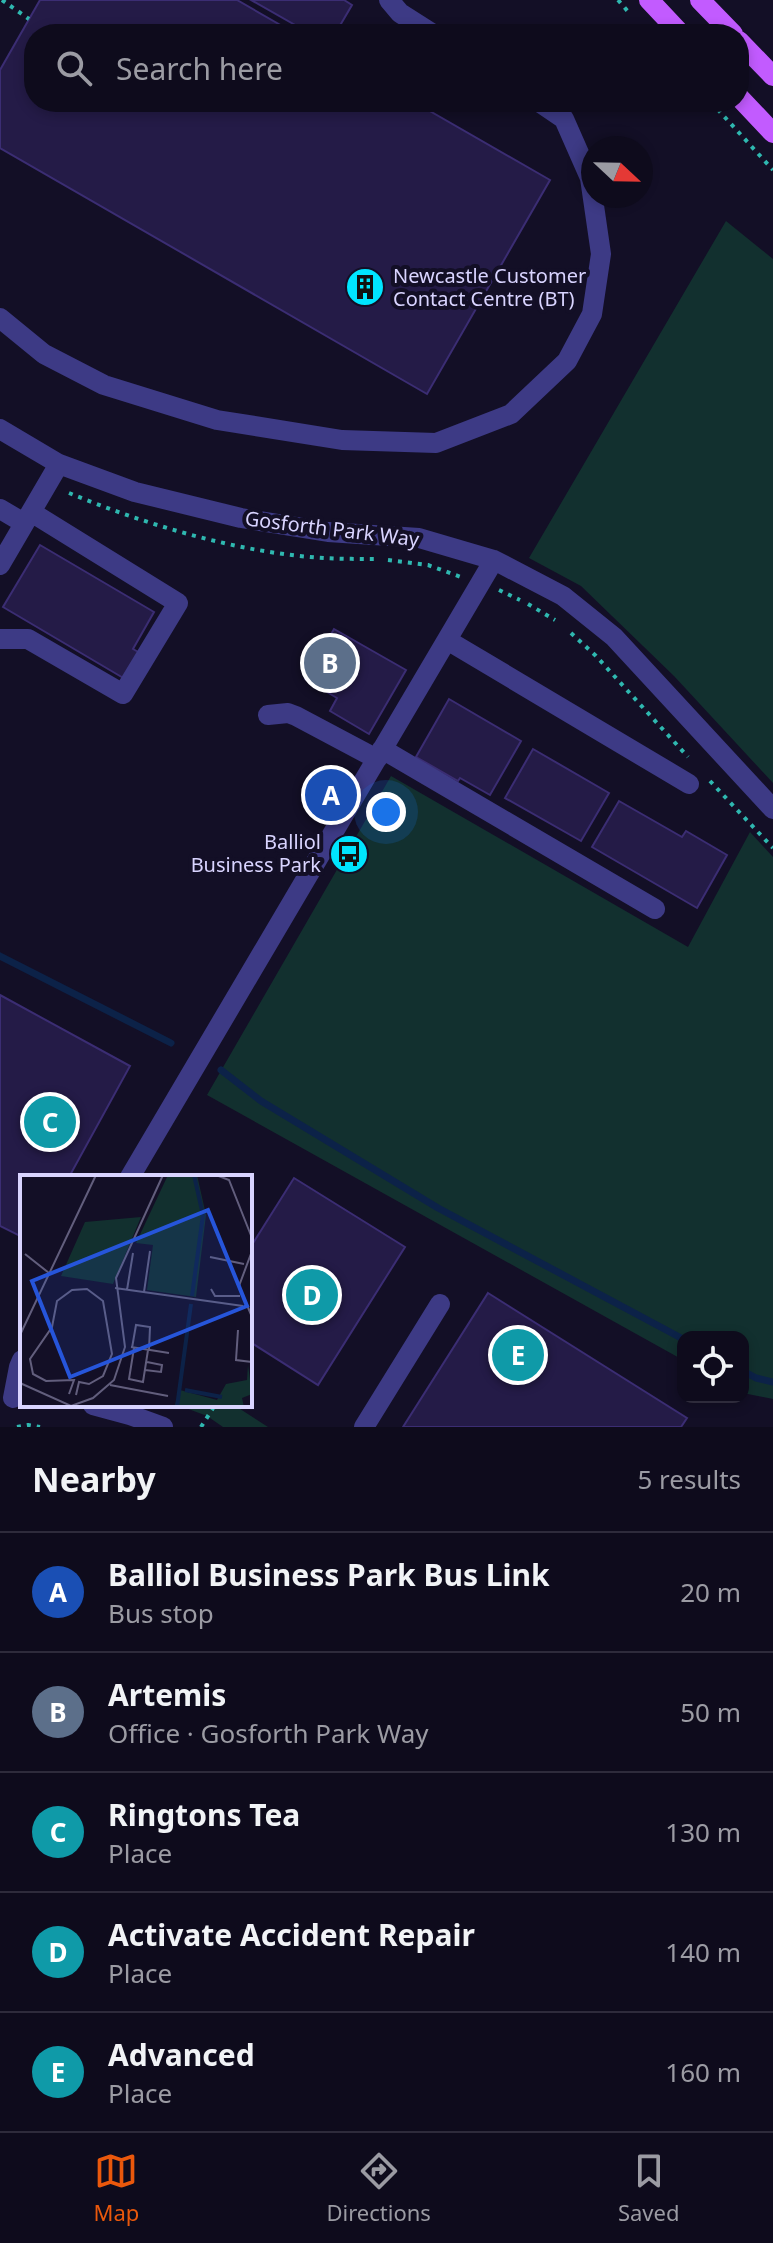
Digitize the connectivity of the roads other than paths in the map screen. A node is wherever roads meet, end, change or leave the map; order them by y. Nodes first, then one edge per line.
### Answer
1 (389, 0) edge
2 (649, 0) edge
3 (700, 0) edge
4 (417, 24) edge
5 (672, 24) edge
6 (723, 24) edge
7 (749, 51) edge
8 (773, 76) edge
9 (749, 108) edge
10 (554, 112) edge
11 (773, 133) edge
12 (0, 318) edge
13 (0, 429) edge
14 (59, 464) junction
15 (0, 509) edge
16 (28, 518) junction
17 (494, 560) junction
18 (0, 565) edge
19 (0, 639) edge
20 (447, 640) junction
21 (268, 715) dead end
22 (380, 754) junction
23 (698, 777) road end
24 (773, 809) edge
25 (655, 909) dead end
26 (131, 1175) edge
27 (440, 1304) dead end
28 (20, 1365) edge
29 (12, 1399) edge
30 (100, 1407) edge
31 (163, 1427) edge
32 (364, 1427) edge

1 - 4 street
2 - 5 main road
3 - 6 main road
7 - 8 main road
9 - 11 main road
10 - 12 street
13 - 14 street, Gosforth Park Way
14 - 16 street
14 - 17 street, Gosforth Park Way
15 - 16 street
16 - 18 street
16 - 19 street
17 - 20 street
17 - 24 street, Gosforth Park Way
20 - 22 street
20 - 23 street
21 - 22 street
22 - 25 street
22 - 26 street
27 - 32 street
28 - 29 street
30 - 31 street

